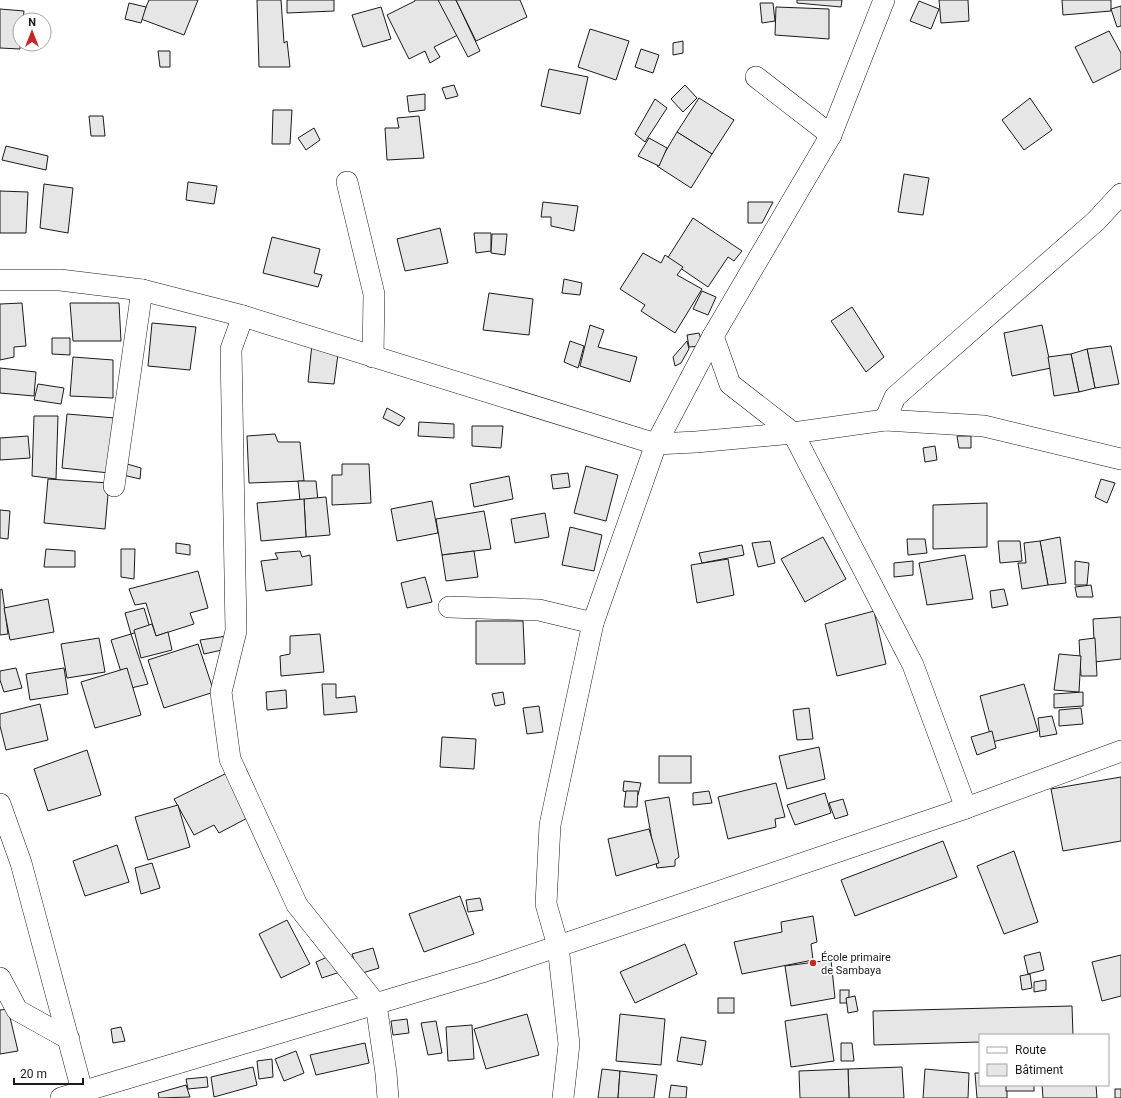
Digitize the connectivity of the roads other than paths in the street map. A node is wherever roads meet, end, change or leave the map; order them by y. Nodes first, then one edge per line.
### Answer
1 (884, 0) edge
2 (756, 76) dead end
3 (830, 135) junction
4 (347, 182) dead end
5 (1121, 194) edge
6 (0, 280) edge
7 (142, 290) junction
8 (243, 316) junction
9 (713, 336) junction
10 (373, 357) junction
11 (885, 420) junction
12 (793, 433) junction
13 (656, 444) junction
14 (1121, 460) edge
15 (114, 486) dead end
16 (449, 607) dead end
17 (593, 623) junction
18 (1121, 751) edge
19 (0, 804) edge
20 (966, 808) junction
21 (558, 946) junction
22 (0, 978) edge
23 (376, 1004) junction
24 (69, 1039) junction
25 (83, 1095) edge
26 (61, 1098) edge
27 (388, 1098) edge
28 (564, 1098) edge

1 - 3 street
2 - 3 street
3 - 9 street
4 - 10 street
5 - 11 street
6 - 7 street
7 - 8 street
7 - 15 street
8 - 10 street
8 - 23 street
9 - 12 street
9 - 13 street
10 - 13 street
11 - 12 street
11 - 14 street
12 - 13 street
12 - 20 street
13 - 17 street
16 - 17 street
17 - 21 street
18 - 20 street
19 - 24 street
20 - 21 street
21 - 23 street
21 - 28 street
22 - 24 street
23 - 25 street
23 - 27 street
24 - 25 street
25 - 26 street

